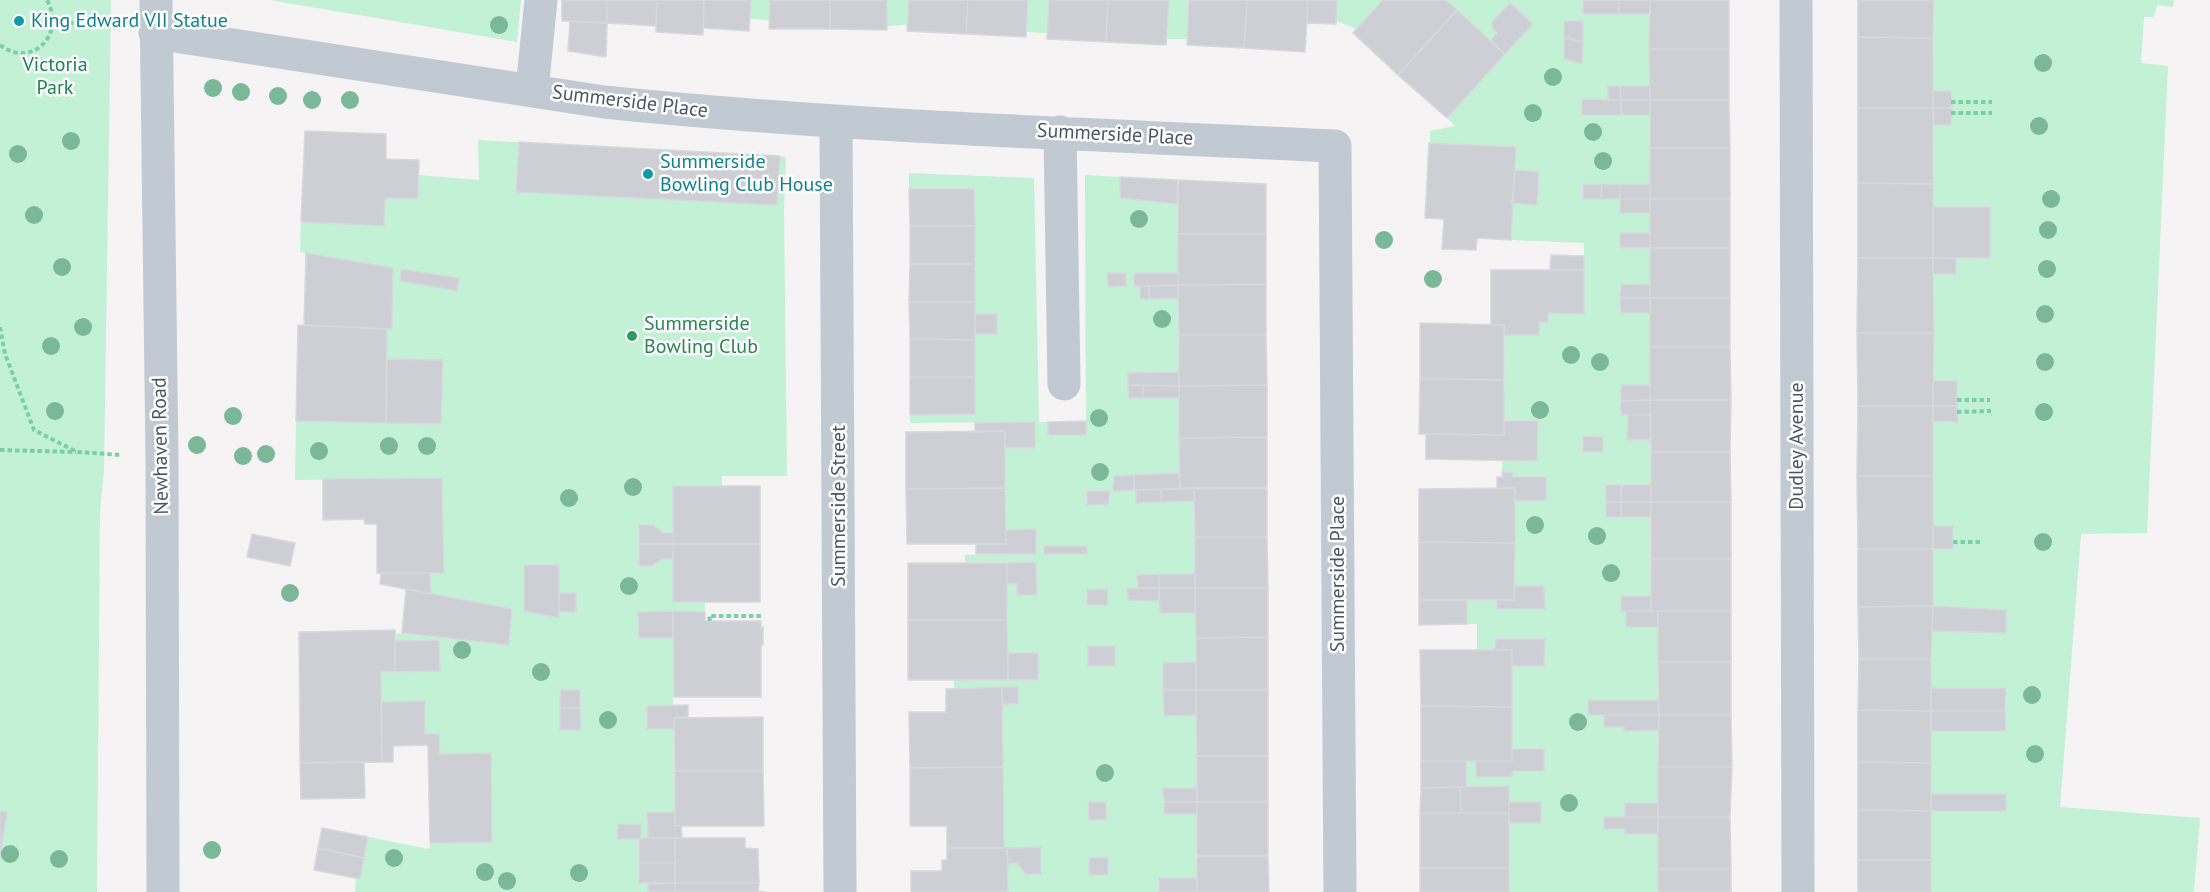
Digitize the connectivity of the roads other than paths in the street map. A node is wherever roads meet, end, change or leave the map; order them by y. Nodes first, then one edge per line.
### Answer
1 (156, 0) edge
2 (541, 0) edge
3 (1796, 0) edge
4 (155, 33) junction
5 (532, 90) junction
6 (836, 121) junction
7 (1060, 132) junction
8 (1064, 384) dead end
9 (163, 892) edge
10 (840, 892) edge
11 (1340, 892) edge
12 (1798, 892) edge

1 - 4 street, Newhaven Road
2 - 5 street
3 - 12 street, Dudley Avenue
4 - 5 street, Summerside Place
4 - 9 street, Newhaven Road
5 - 6 street, Summerside Place
6 - 7 street, Summerside Place
6 - 10 street, Summerside Street
7 - 8 street
7 - 11 street, Summerside Place

